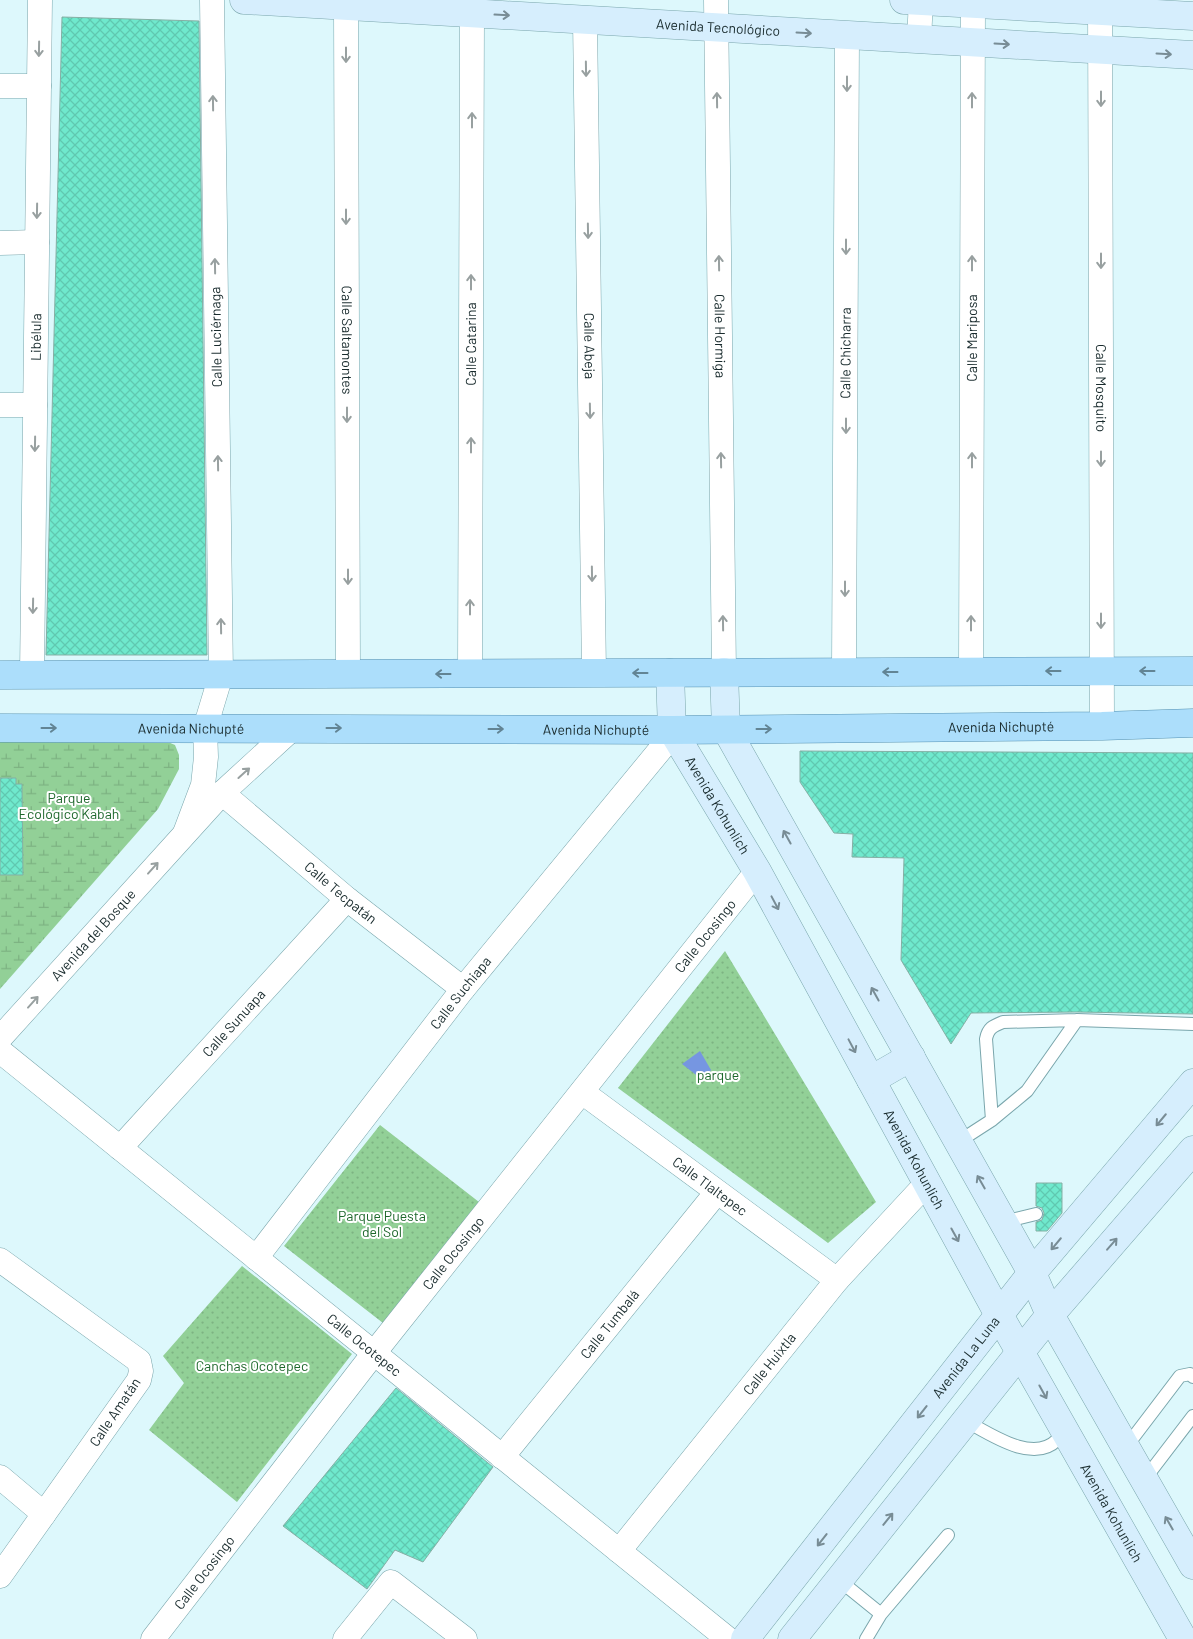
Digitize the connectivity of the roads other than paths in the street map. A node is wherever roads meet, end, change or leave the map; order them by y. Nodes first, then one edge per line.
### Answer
1 (40, 0) edge
2 (212, 0) edge
3 (244, 0) edge
4 (716, 0) edge
5 (915, 0) edge
6 (973, 4) junction
7 (1100, 5) edge
8 (346, 6) junction
9 (433, 6) edge
10 (472, 13) junction
11 (1193, 16) edge
12 (585, 20) junction
13 (716, 28) junction
14 (848, 35) junction
15 (920, 40) junction
16 (972, 42) junction
17 (1101, 50) junction
18 (1193, 55) edge
19 (0, 86) edge
20 (39, 86) junction
21 (0, 242) edge
22 (37, 242) junction
23 (0, 405) edge
24 (35, 405) junction
25 (1101, 671) junction
26 (1193, 671) edge
27 (724, 672) junction
28 (844, 672) junction
29 (971, 672) junction
30 (594, 673) junction
31 (670, 673) junction
32 (221, 674) junction
33 (348, 674) junction
34 (470, 674) junction
35 (0, 675) edge
36 (32, 675) junction
37 (1193, 723) edge
38 (1102, 726) junction
39 (0, 728) edge
40 (205, 728) junction
41 (293, 728) junction
42 (726, 729) junction
43 (673, 732) junction
44 (222, 793) junction
45 (186, 833) junction
46 (757, 871) junction
47 (347, 899) junction
48 (463, 989) junction
49 (1077, 1020) junction
50 (1193, 1024) edge
51 (0, 1038) edge
52 (0, 1051) edge
53 (911, 1057) junction
54 (871, 1080) junction
55 (1193, 1083) edge
56 (582, 1092) junction
57 (992, 1120) junction
58 (958, 1142) junction
59 (120, 1148) junction
60 (1193, 1150) edge
61 (927, 1184) junction
62 (717, 1192) junction
63 (1036, 1214) dead end
64 (1003, 1222) junction
65 (256, 1258) junction
66 (0, 1260) edge
67 (1032, 1273) junction
68 (837, 1280) junction
69 (999, 1315) junction
70 (1050, 1315) junction
71 (374, 1353) junction
72 (1020, 1353) junction
73 (1193, 1377) edge
74 (1193, 1416) edge
75 (966, 1421) junction
76 (1064, 1431) junction
77 (1126, 1447) junction
78 (502, 1457) junction
79 (0, 1477) edge
80 (1144, 1480) junction
81 (44, 1514) junction
82 (948, 1535) dead end
83 (618, 1551) junction
84 (1193, 1565) edge
85 (0, 1576) edge
86 (839, 1580) junction
87 (881, 1614) junction
88 (152, 1639) edge
89 (345, 1639) edge
90 (465, 1639) edge
91 (728, 1639) edge
92 (745, 1639) edge
93 (792, 1639) edge
94 (866, 1639) edge
95 (1183, 1639) edge

1 -> 20 street, Libélula
32 -> 2 street, Calle Luciérnaga
3 - 8 street, Avenida Tecnológico
4 - 13 street, Calle Hormiga
5 - 6 street
5 - 15 street
6 - 7 street
6 - 16 street, Calle Mariposa
7 - 11 street
7 - 17 street, Calle Mosquito
8 - 9 street, Avenida Tecnológico
8 -> 33 street, Calle Saltamontes
9 - 10 street, Avenida Tecnológico
10 -> 12 street, Avenida Tecnológico
34 -> 10 street, Calle Catarina
12 - 13 street, Avenida Tecnológico
12 -> 30 street, Calle Abeja
13 -> 14 street, Avenida Tecnológico
27 -> 13 street, Calle Hormiga
14 - 15 street, Avenida Tecnológico
14 -> 28 street, Calle Chicharra
15 - 16 street, Avenida Tecnológico
16 -> 17 street, Avenida Tecnológico
29 -> 16 street, Calle Mariposa
17 -> 18 street, Avenida Tecnológico
17 -> 25 street, Calle Mosquito
19 - 20 street
20 -> 22 street, Libélula
21 - 22 street
22 - 24 street, Libélula
23 - 24 street
24 -> 36 street, Libélula
26 -> 25 main road
25 -> 29 main road
25 - 38 street, Calle Mosquito
27 - 28 main road
27 - 31 main road
27 - 42 street
29 -> 28 main road
31 -> 30 main road
30 - 34 main road
31 - 43 street, Avenida Kohunlich
32 - 33 main road
32 - 36 main road
32 - 40 street, Avenida del Bosque
34 -> 33 main road
35 - 36 main road
37 - 38 main road, Avenida Nichupté
42 -> 38 main road, Avenida Nichupté
39 -> 40 main road, Avenida Nichupté
40 - 41 main road, Avenida Nichupté
40 - 45 street, Avenida del Bosque
41 -> 43 main road, Avenida Nichupté
44 -> 41 street, Avenida del Bosque
42 - 43 main road, Avenida Nichupté
53 -> 42 street
43 - 46 street, Avenida Kohunlich
43 - 48 street, Calle Suchiapa
44 - 45 street, Avenida del Bosque
44 - 47 street, Calle Tecpatán
51 -> 45 street, Avenida del Bosque
46 -> 54 street, Avenida Kohunlich
46 - 56 street, Calle Ocosingo
47 - 48 street, Calle Tecpatán
47 - 59 street, Calle Sunuapa
48 - 65 street, Calle Suchiapa
49 - 50 lane
49 - 57 lane
49 - 57 lane
52 - 59 street, Calle Ocotepec
53 - 54 street
53 - 58 street
54 - 61 street, Avenida Kohunlich
55 -> 67 street, Avenida La Luna
56 - 62 street, Calle Tlaltepec
56 - 71 street, Calle Ocosingo
57 - 58 lane
64 -> 58 street
59 - 65 street, Calle Ocotepec
70 -> 60 street
61 - 68 street, Calle Huixtla
61 -> 69 street, Avenida Kohunlich
62 - 68 street, Calle Tlaltepec
62 - 78 street, Calle Tumbalá
63 - 64 lane
64 - 67 street
65 - 71 street, Calle Ocotepec
66 - 81 street, Calle Amatán
67 - 69 street, Avenida La Luna
67 - 70 street
68 - 83 street, Calle Huixtla
69 - 72 street, Avenida Kohunlich
69 -> 92 street, Avenida La Luna
70 - 72 street
70 - 77 street
71 - 78 street, Calle Ocotepec
71 - 88 street, Calle Ocosingo
72 - 75 street
72 -> 76 street, Avenida Kohunlich
73 - 77 lane
74 - 80 lane
75 - 76 lane
86 -> 75 street
76 - 95 street, Avenida Kohunlich
77 - 80 street
78 - 83 street, Calle Ocotepec
79 - 81 street
84 -> 80 street
81 - 85 street, Calle Amatán
82 - 87 lane
83 - 91 street, Calle Ocotepec
86 - 87 lane
86 - 93 street
87 - 94 lane
89 - 90 street

